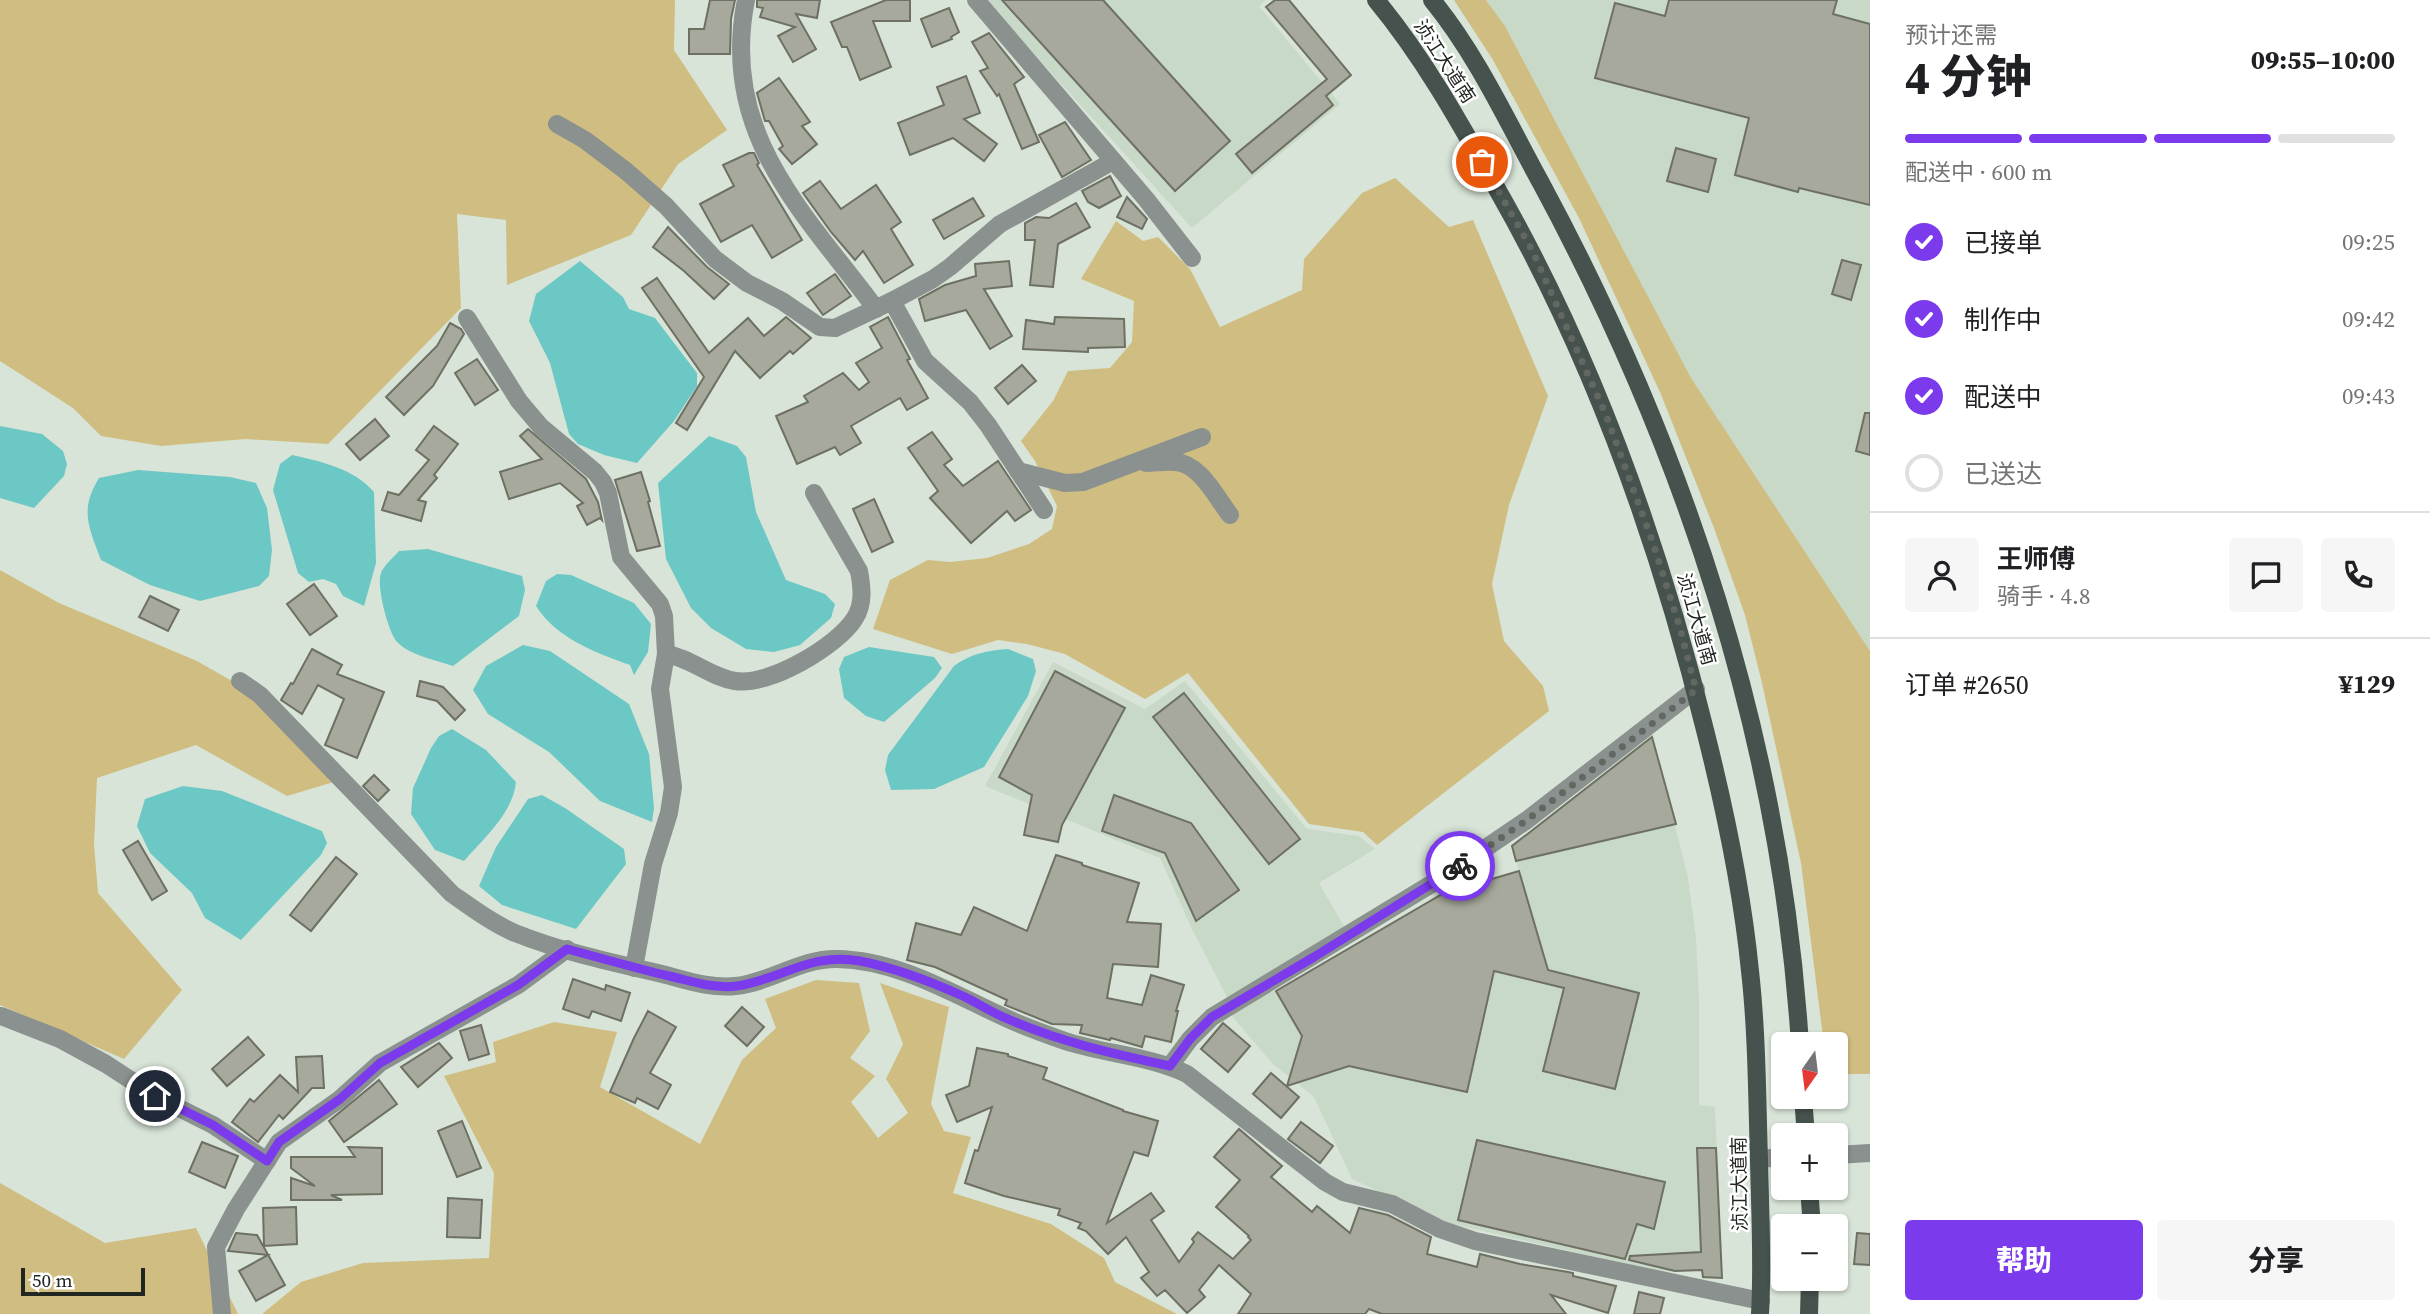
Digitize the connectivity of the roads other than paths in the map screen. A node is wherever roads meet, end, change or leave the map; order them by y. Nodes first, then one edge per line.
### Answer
1 (746, 0) edge
2 (976, 0) edge
3 (1376, 0) edge
4 (1432, 0) edge
5 (557, 124) dead end
6 (1113, 161) junction
7 (1192, 258) dead end
8 (884, 305) junction
9 (467, 318) dead end
10 (1202, 437) dead end
11 (1126, 465) junction
12 (1018, 471) junction
13 (814, 493) dead end
14 (1044, 510) dead end
15 (1230, 515) dead end
16 (666, 654) junction
17 (240, 681) dead end
18 (1696, 690) junction
19 (567, 949) junction
20 (634, 968) junction
21 (1, 1016) edge
22 (1799, 1032) edge
23 (1170, 1066) junction
24 (1870, 1153) edge
25 (1848, 1154) edge
26 (1759, 1158) junction
27 (1771, 1158) edge
28 (267, 1161) junction
29 (1810, 1291) edge
30 (1760, 1308) edge
31 (222, 1314) edge
32 (1809, 1314) edge

1 - 8 street
2 - 6 street
3 - 18 main road, 浈江大道南
4 - 22 main road, 浈江大道南
5 - 8 street
6 - 7 street
6 - 8 street
8 - 12 street
9 - 16 street
10 - 11 street
11 - 12 street
11 - 15 street
12 - 14 street
13 - 16 street
16 - 20 street
17 - 19 street
18 - 23 street
18 - 26 main road, 浈江大道南
19 - 20 street
19 - 28 street
20 - 23 street
21 - 28 street
23 - 30 street
24 - 25 street
26 - 27 street
26 - 30 main road, 浈江大道南
28 - 31 street
29 - 32 main road

